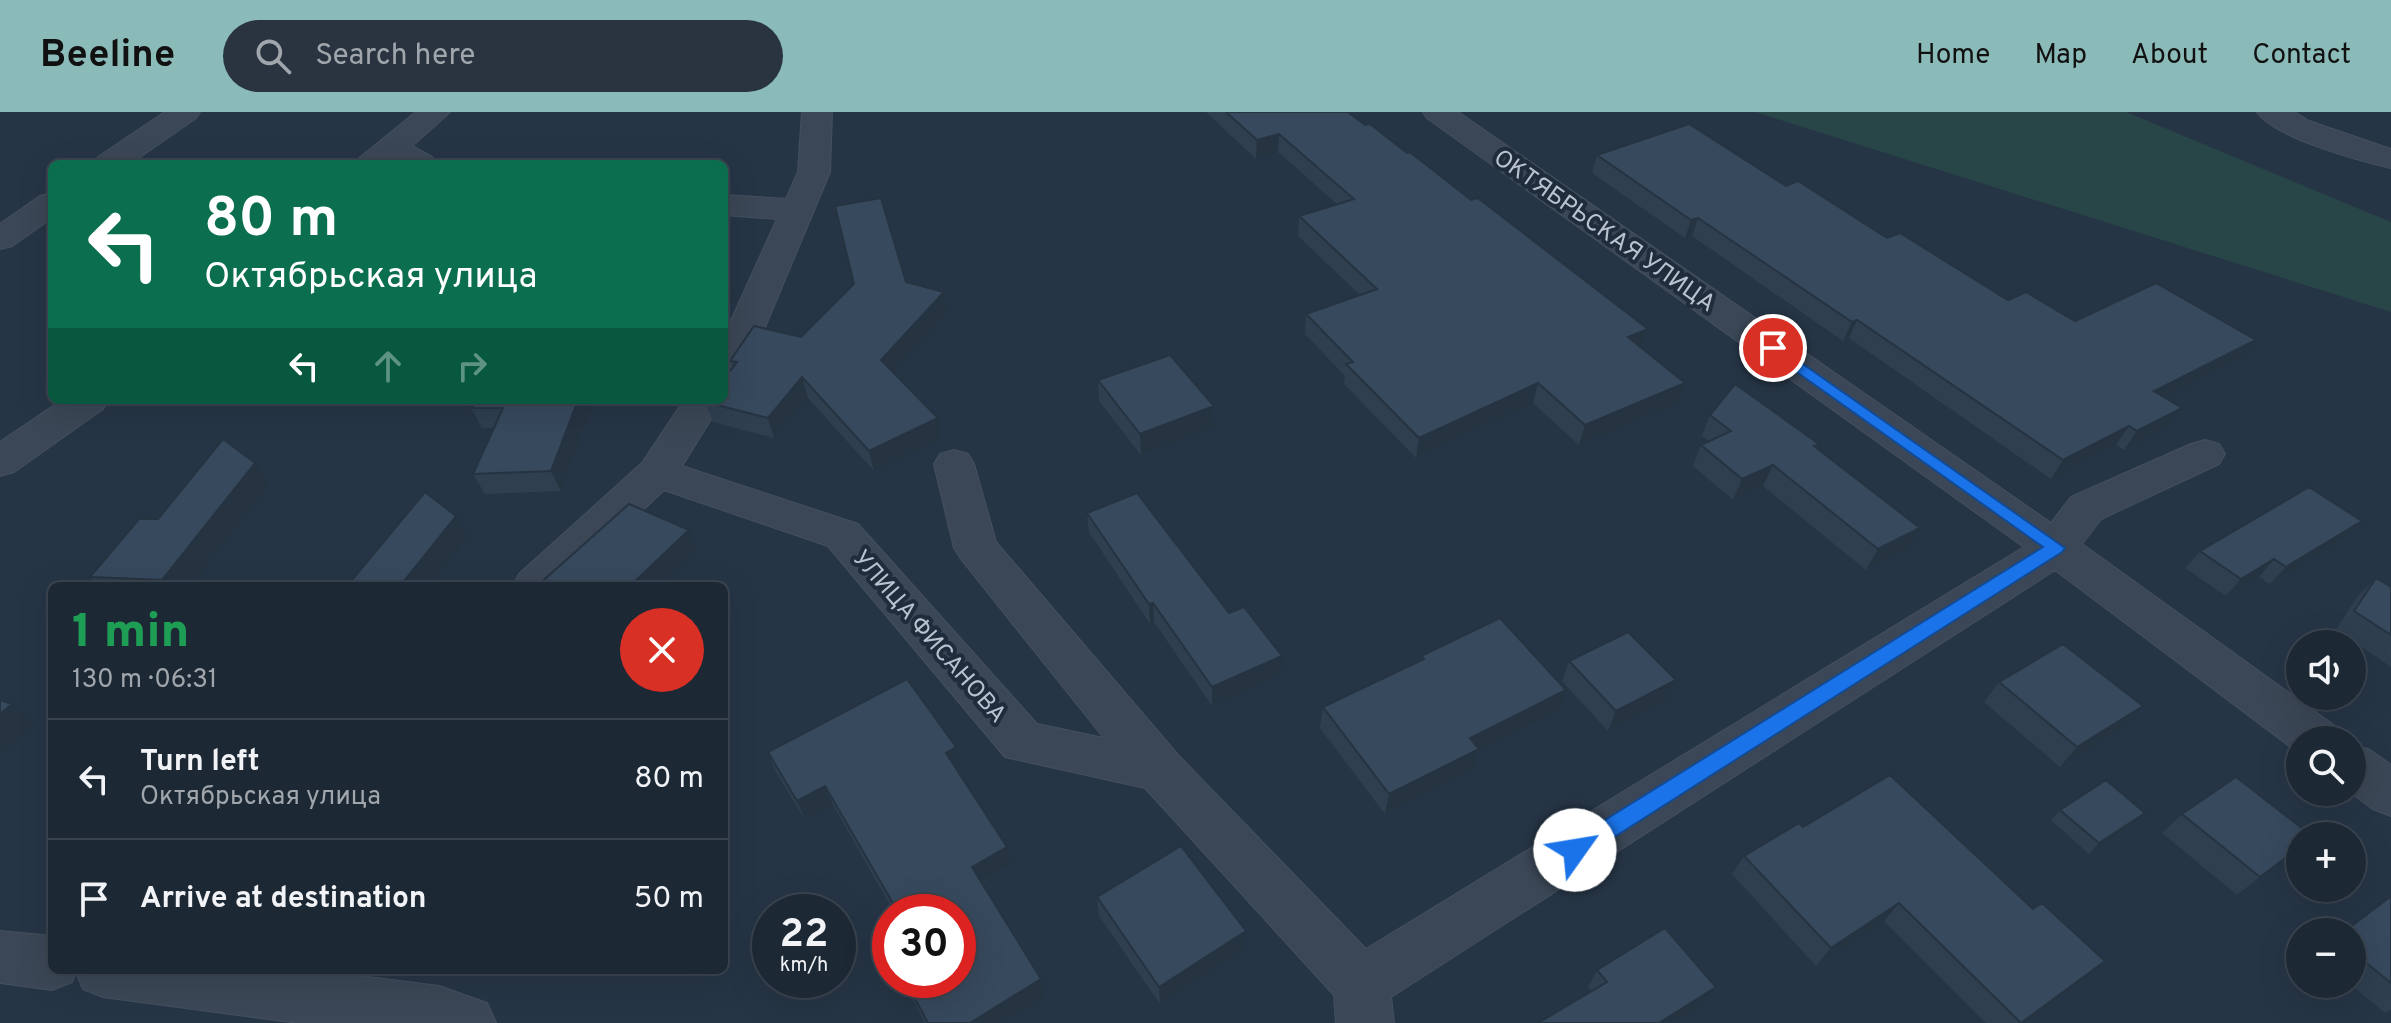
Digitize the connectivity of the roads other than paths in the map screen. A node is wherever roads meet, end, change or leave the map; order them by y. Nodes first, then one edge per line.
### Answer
1 (185, 112) edge
2 (435, 112) edge
3 (817, 112) edge
4 (1438, 112) edge
5 (2272, 112) edge
6 (380, 155) edge
7 (2391, 159) edge
8 (115, 160) edge
9 (403, 160) edge
10 (728, 205) edge
11 (48, 206) edge
12 (798, 210) junction
13 (0, 239) edge
14 (728, 363) edge
15 (83, 404) edge
16 (701, 404) edge
17 (2205, 454) dead end
18 (0, 462) edge
19 (954, 464) dead end
20 (657, 473) junction
21 (2056, 548) junction
22 (539, 582) edge
23 (2299, 726) edge
24 (1160, 770) junction
25 (2366, 775) edge
26 (2391, 794) edge
27 (0, 957) edge
28 (48, 963) edge
29 (134, 974) edge
30 (1363, 1004) edge
31 (467, 1023) edge

1 - 8 street
2 - 6 street
3 - 12 street
4 - 21 street, ОКТЯБРЬСКАЯ УЛИЦА
5 - 7 street
6 - 9 street
10 - 12 street
11 - 13 street
12 - 14 street
15 - 18 street
16 - 20 street
17 - 21 street
19 - 24 street
20 - 22 street
20 - 24 street, УЛИЦА ФИСАНОВА
21 - 23 street, ОКТЯБРЬСКАЯ УЛИЦА
21 - 30 street
24 - 30 street
25 - 26 street
27 - 28 street
29 - 31 street

